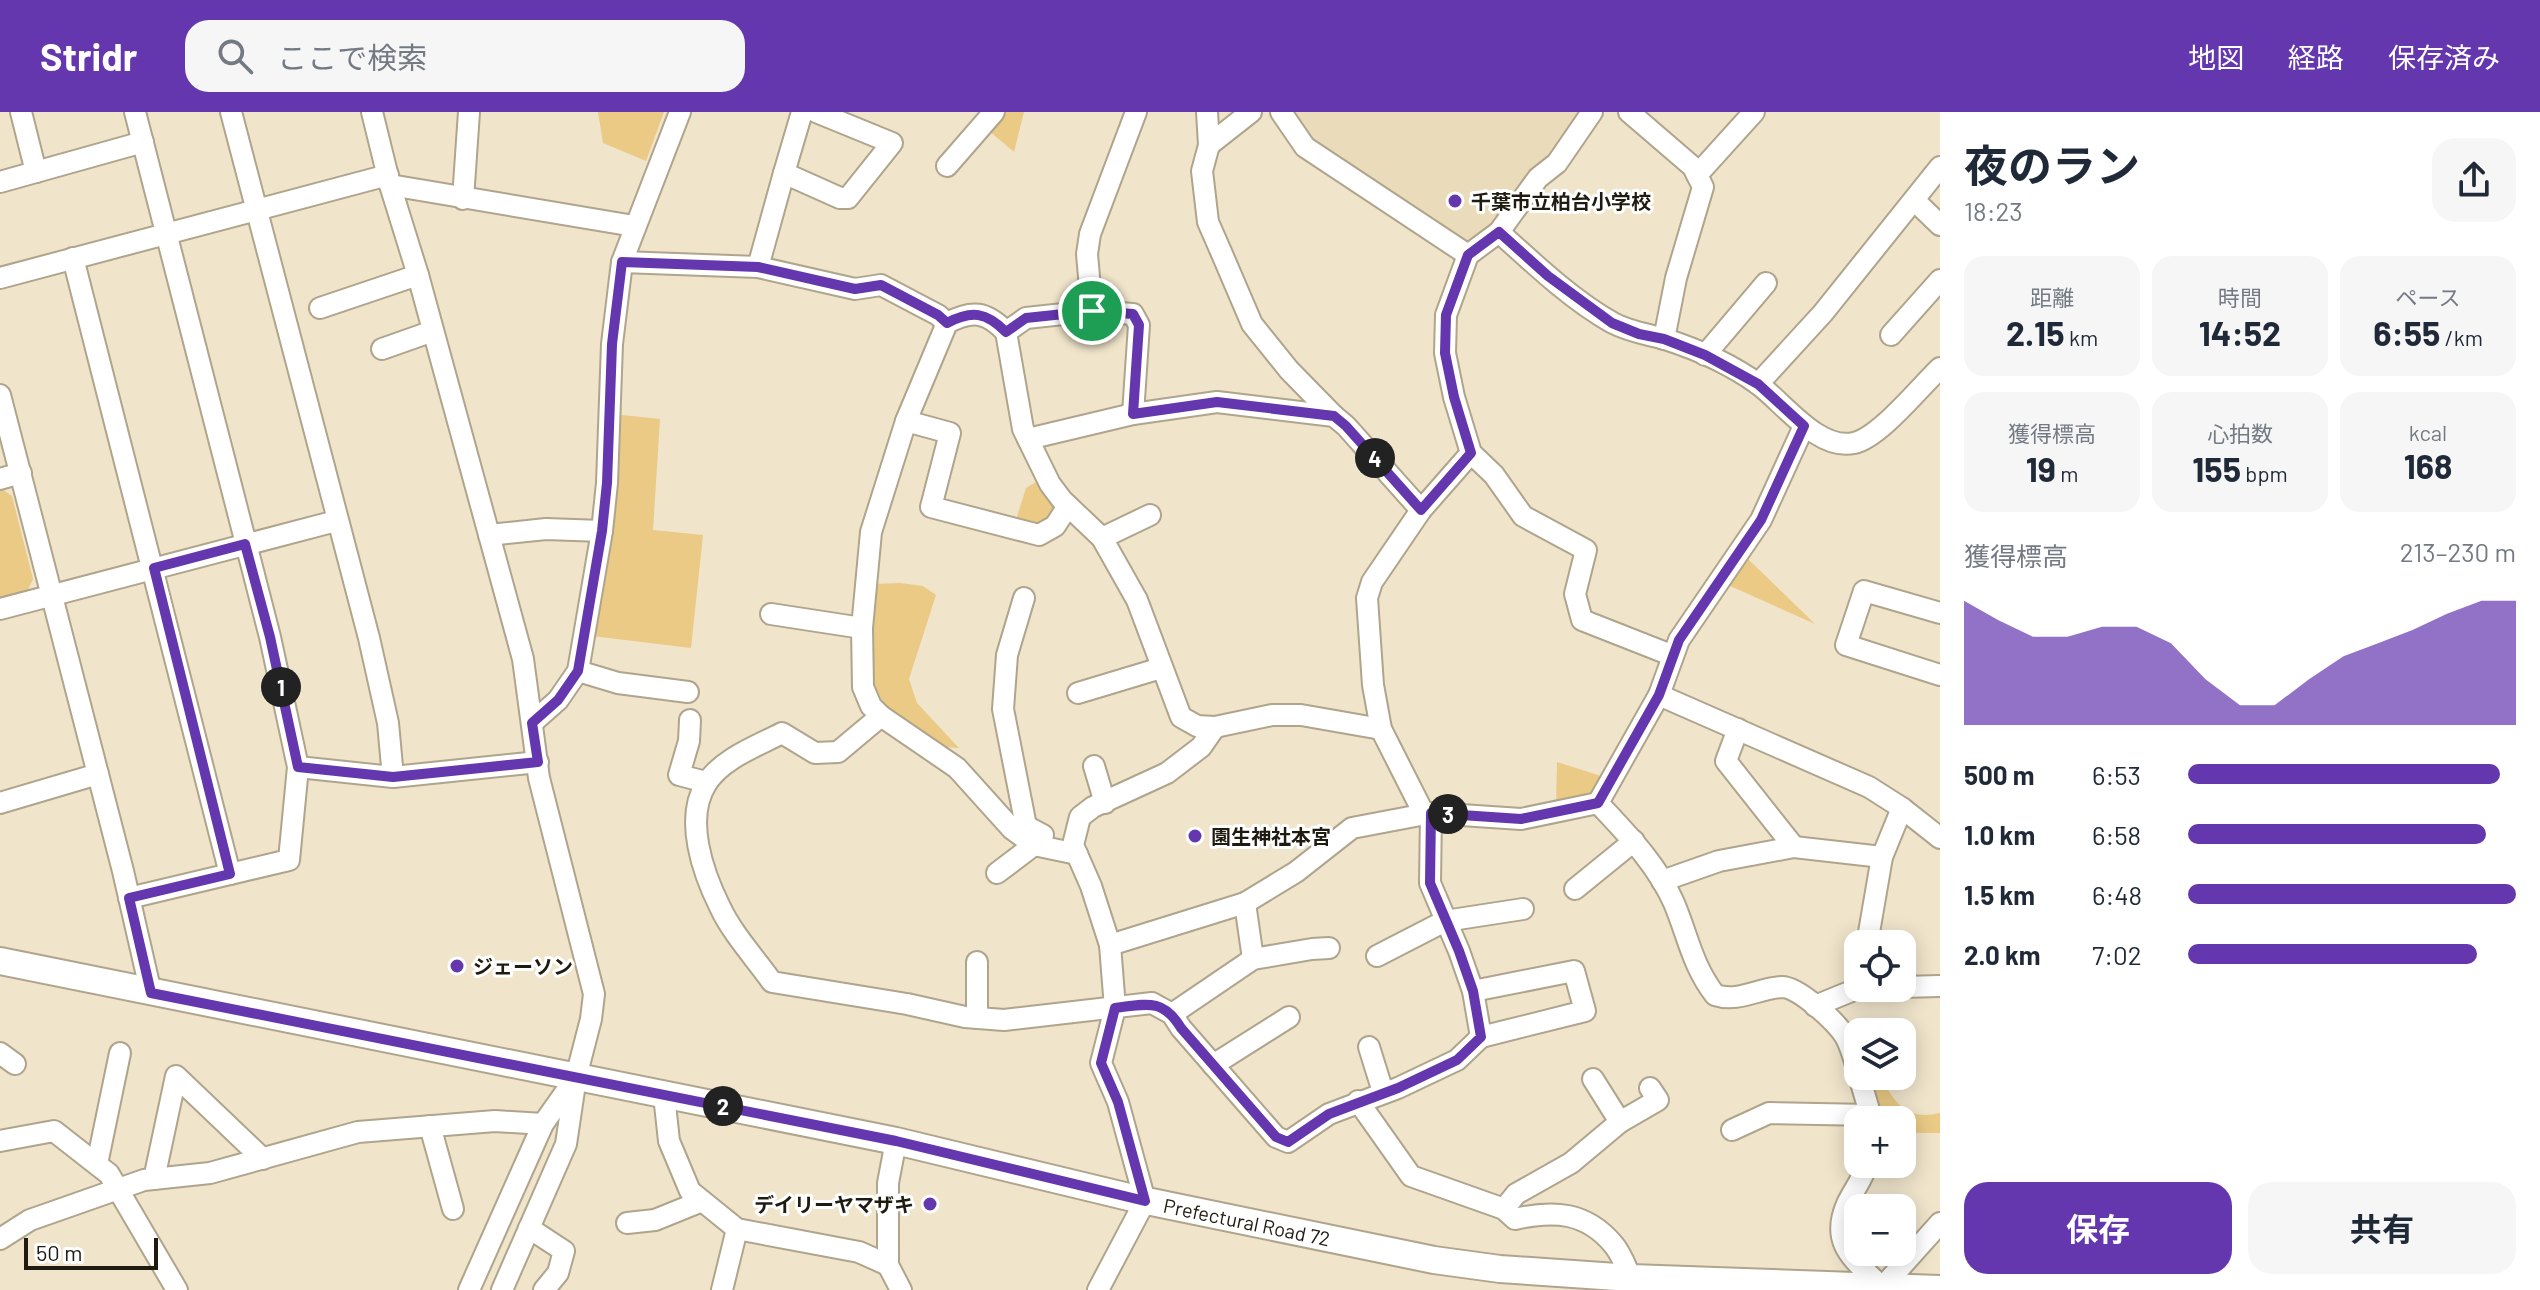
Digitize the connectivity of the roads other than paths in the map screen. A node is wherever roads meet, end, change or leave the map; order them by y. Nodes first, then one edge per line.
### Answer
1 (21, 112) edge
2 (135, 112) edge
3 (231, 112) edge
4 (372, 112) edge
5 (469, 112) edge
6 (680, 112) edge
7 (802, 112) edge
8 (816, 112) edge
9 (994, 112) edge
10 (1136, 112) edge
11 (1207, 112) edge
12 (1251, 112) edge
13 (1281, 112) edge
14 (1592, 112) edge
15 (1629, 112) edge
16 (1754, 112) edge
17 (143, 142) junction
18 (1209, 145) junction
19 (947, 166) dead end
20 (1940, 167) edge
21 (36, 172) junction
22 (784, 173) junction
23 (1697, 175) junction
24 (389, 180) junction
25 (0, 182) edge
26 (463, 199) junction
27 (1914, 200) junction
28 (257, 210) junction
29 (1940, 225) edge
30 (634, 226) junction
31 (1499, 232) junction
32 (166, 234) junction
33 (1468, 255) junction
34 (73, 258) junction
35 (622, 262) junction
36 (758, 267) junction
37 (418, 275) junction
38 (0, 278) edge
39 (1940, 280) edge
40 (1766, 283) dead end
41 (320, 308) dead end
42 (1092, 311) junction
43 (947, 323) junction
44 (433, 331) junction
45 (1006, 332) junction
46 (1891, 335) dead end
47 (1664, 339) junction
48 (382, 349) dead end
49 (1705, 355) junction
50 (1940, 368) edge
51 (1758, 384) junction
52 (0, 395) edge
53 (1133, 414) junction
54 (1334, 416) junction
55 (906, 421) junction
56 (1804, 426) junction
57 (1028, 439) junction
58 (1471, 453) junction
59 (21, 473) junction
60 (0, 479) edge
61 (1068, 506) junction
62 (1421, 510) junction
63 (1150, 515) dead end
64 (336, 521) junction
65 (602, 531) junction
66 (489, 535) junction
67 (1102, 538) junction
68 (245, 544) junction
69 (154, 568) junction
70 (52, 595) junction
71 (1024, 598) dead end
72 (0, 609) edge
73 (1940, 613) edge
74 (771, 614) dead end
75 (862, 628) junction
76 (1671, 655) junction
77 (1161, 668) junction
78 (578, 671) junction
79 (1940, 675) edge
80 (688, 692) dead end
81 (1078, 693) dead end
82 (1659, 695) junction
83 (881, 716) junction
84 (690, 720) dead end
85 (532, 723) junction
86 (1215, 727) junction
87 (1381, 729) junction
88 (1738, 729) junction
89 (538, 762) junction
90 (1094, 766) dead end
91 (298, 767) junction
92 (98, 774) junction
93 (393, 777) junction
94 (706, 782) junction
95 (0, 803) edge
96 (1105, 803) junction
97 (1598, 803) junction
98 (1902, 808) junction
99 (1427, 813) junction
100 (1940, 838) edge
101 (1634, 841) junction
102 (1034, 845) junction
103 (1794, 847) junction
104 (1075, 850) junction
105 (1882, 857) junction
106 (997, 873) dead end
107 (230, 874) junction
108 (1662, 881) junction
109 (1575, 889) dead end
110 (129, 898) junction
111 (1245, 903) junction
112 (1523, 909) dead end
113 (1445, 921) junction
114 (1869, 930) edge
115 (1110, 945) junction
116 (1329, 948) dead end
117 (1377, 956) dead end
118 (1253, 959) junction
119 (0, 961) edge
120 (977, 962) dead end
121 (1940, 986) edge
122 (1916, 987) edge
123 (1473, 991) junction
124 (151, 993) junction
125 (1844, 994) edge
126 (1815, 1006) junction
127 (1115, 1008) junction
128 (1172, 1014) junction
129 (1289, 1017) dead end
130 (977, 1018) junction
131 (1844, 1036) edge
132 (1481, 1037) junction
133 (1369, 1047) dead end
134 (120, 1053) dead end
135 (1213, 1065) junction
136 (576, 1077) junction
137 (1593, 1079) dead end
138 (1650, 1088) dead end
139 (1383, 1092) junction
140 (664, 1095) junction
141 (1358, 1101) junction
142 (1844, 1117) edge
143 (1620, 1122) junction
144 (543, 1124) junction
145 (430, 1126) junction
146 (1732, 1130) dead end
147 (0, 1141) edge
148 (896, 1141) junction
149 (263, 1159) junction
150 (97, 1164) junction
151 (1860, 1178) edge
152 (154, 1179) junction
153 (120, 1190) junction
154 (702, 1201) junction
155 (1145, 1201) junction
156 (453, 1209) dead end
157 (1504, 1209) junction
158 (627, 1223) dead end
159 (1940, 1223) edge
160 (529, 1228) junction
161 (737, 1229) junction
162 (0, 1239) edge
163 (888, 1265) junction
164 (1631, 1278) junction
165 (1670, 1285) edge
166 (1882, 1289) edge
167 (1940, 1289) edge
168 (177, 1290) edge
169 (469, 1290) edge
170 (502, 1290) edge
171 (544, 1290) edge
172 (722, 1290) edge
173 (901, 1290) edge
174 (1098, 1290) edge

1 - 21 street
2 - 17 street
3 - 28 street
4 - 24 street
5 - 26 street
6 - 30 street
7 - 22 street
8 - 22 street
9 - 19 street
10 - 42 street
11 - 18 street
12 - 18 street
13 - 33 street
14 - 31 street
15 - 23 street
16 - 23 street
17 - 21 street
17 - 32 street
18 - 54 street
20 - 27 street
21 - 25 street
22 - 36 street
23 - 47 street
24 - 26 street
24 - 28 street
24 - 37 street
26 - 30 street
27 - 29 street
27 - 51 street
28 - 32 street
28 - 64 street
30 - 35 street
31 - 33 street
31 - 47 street
32 - 34 street
32 - 68 street
33 - 58 street
34 - 38 street
34 - 69 street
35 - 36 street
35 - 65 street
36 - 43 street
37 - 41 street
37 - 44 street
39 - 46 street
40 - 49 street
42 - 45 street
42 - 53 street
43 - 45 street
43 - 55 street
44 - 48 street
44 - 66 street
45 - 57 street
47 - 49 street
49 - 51 street
50 - 56 street
51 - 56 street
52 - 59 street
53 - 54 street
53 - 57 street
54 - 62 street
55 - 61 street
55 - 75 street
56 - 76 street
57 - 61 street
58 - 62 street
58 - 76 street
59 - 60 street
59 - 70 street
61 - 67 street
62 - 87 street
63 - 67 street
64 - 68 street
64 - 93 street
65 - 66 street
65 - 78 street
66 - 85 street
67 - 77 street
68 - 69 street
68 - 91 street
69 - 70 street
69 - 107 street
70 - 72 street
70 - 92 street
71 - 104 street
73 - 79 street
74 - 75 street
75 - 83 street
76 - 82 street
77 - 81 street
77 - 86 street
78 - 80 street
78 - 85 street
82 - 88 street
82 - 97 street
83 - 94 street
83 - 102 street
84 - 94 street
85 - 89 street
86 - 87 street
86 - 96 street
87 - 99 street
88 - 98 street
88 - 103 street
89 - 93 street
89 - 136 street
90 - 96 street
91 - 93 street
91 - 107 street
92 - 95 street
92 - 110 street
94 - 130 street
96 - 104 street
97 - 99 street
97 - 101 street
98 - 100 street
98 - 105 street
99 - 111 street
99 - 113 street
101 - 108 street
101 - 109 street
102 - 104 street
102 - 106 street
103 - 105 street
103 - 108 street
104 - 115 street
105 - 114 street
107 - 110 street
108 - 126 street
110 - 124 street
111 - 115 street
111 - 118 street
112 - 113 street
113 - 117 street
113 - 123 street
115 - 127 street
116 - 118 street
118 - 128 street
119 - 124 main road, Prefectural Road 72
120 - 130 street
121 - 122 street
123 - 132 street
123 - 132 street
124 - 136 main road, Prefectural Road 72
125 - 126 street
126 - 131 street
127 - 128 street
127 - 130 street
127 - 155 street
128 - 135 street
129 - 135 street
132 - 139 street
133 - 139 street
134 - 150 street
135 - 141 street
136 - 140 main road, Prefectural Road 72
136 - 144 street
136 - 160 street
137 - 143 street
138 - 143 street
139 - 141 street
140 - 148 main road, Prefectural Road 72
140 - 154 street
141 - 157 street
142 - 146 street
143 - 157 street
144 - 145 street
144 - 169 street
145 - 149 street
145 - 156 street
147 - 150 street
148 - 155 main road, Prefectural Road 72
148 - 163 street
149 - 152 street
149 - 152 street
150 - 153 street
151 - 166 street
152 - 153 street
153 - 162 street
153 - 168 street
154 - 158 street
154 - 161 street
155 - 164 main road, Prefectural Road 72
155 - 174 street
157 - 164 street
159 - 166 street
160 - 170 street
160 - 171 street
161 - 163 street
161 - 172 street
163 - 173 street
164 - 165 main road, Prefectural Road 72
165 - 166 main road, Prefectural Road 72
166 - 167 main road, Prefectural Road 72

